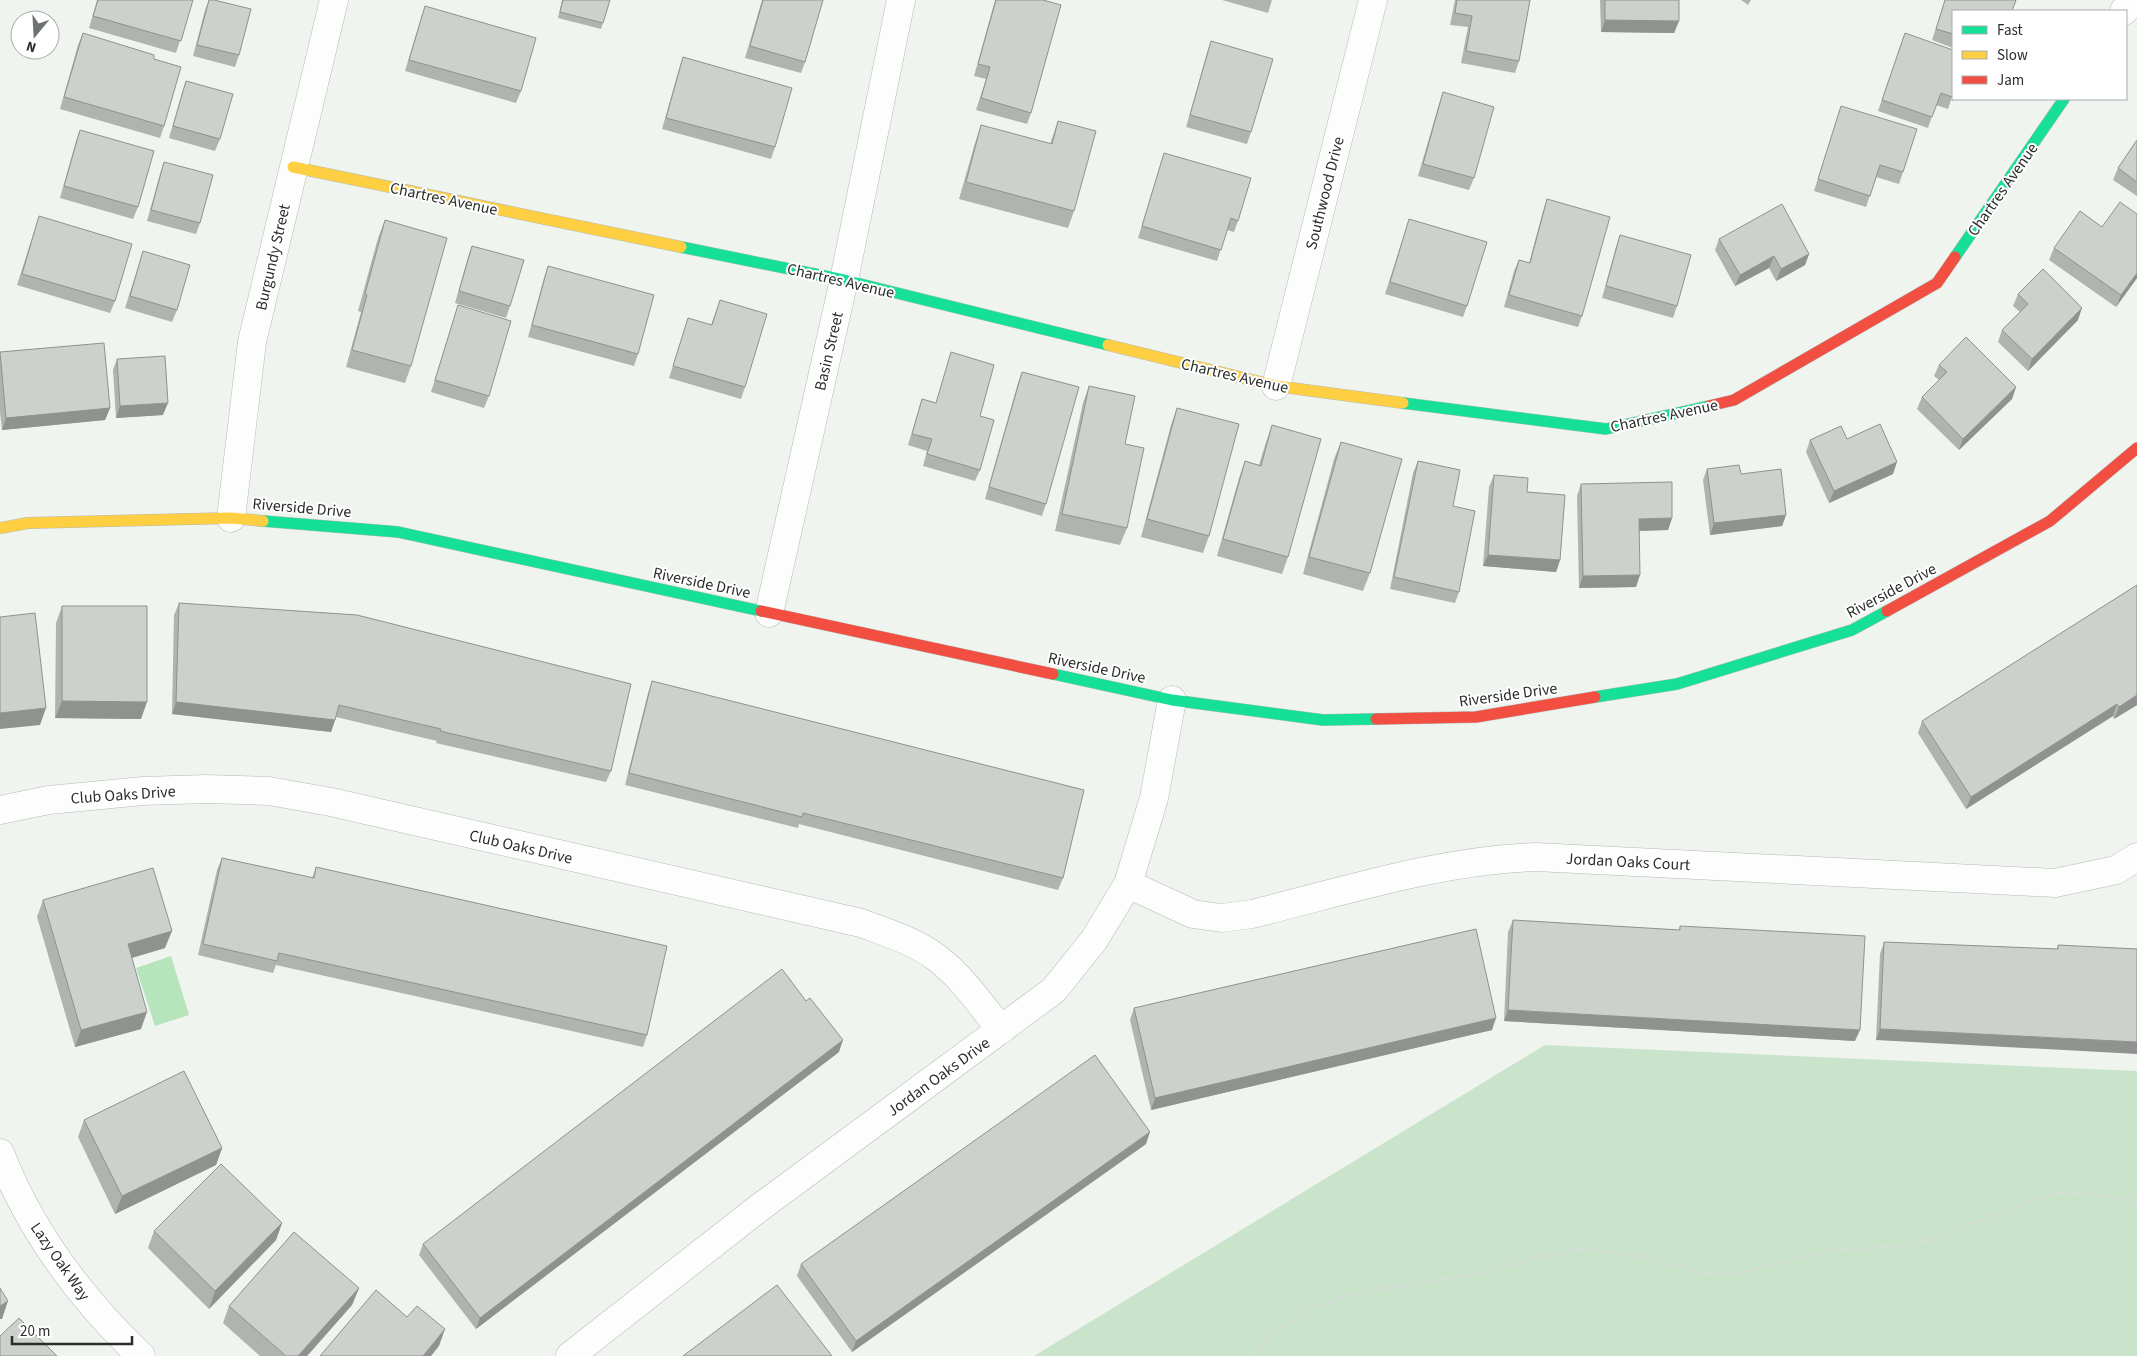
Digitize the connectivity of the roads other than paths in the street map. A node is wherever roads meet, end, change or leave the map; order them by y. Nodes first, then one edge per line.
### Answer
1 (334, 0) edge
2 (901, 0) edge
3 (1373, 0) edge
4 (2063, 100) edge
5 (293, 167) junction
6 (844, 280) junction
7 (1276, 386) junction
8 (2137, 448) edge
9 (231, 518) junction
10 (0, 528) edge
11 (768, 613) junction
12 (1172, 700) junction
13 (0, 810) edge
14 (2137, 857) edge
15 (1128, 884) junction
16 (1001, 1030) junction
17 (0, 1153) edge
18 (141, 1356) edge
19 (570, 1356) edge

1 - 5 street, Burgundy Street
2 - 6 street, Basin Street
3 - 7 street, Southwood Drive
4 - 7 street, Chartres Avenue
5 - 6 street, Chartres Avenue
5 - 9 street, Burgundy Street
6 - 7 street, Chartres Avenue
6 - 11 street, Basin Street
8 - 12 street, Riverside Drive
9 - 10 street, Riverside Drive
9 - 11 street, Riverside Drive
11 - 12 street, Riverside Drive
12 - 15 street, Jordan Oaks Drive
13 - 16 street, Club Oaks Drive
14 - 15 street, Jordan Oaks Court
15 - 16 street, Jordan Oaks Drive
16 - 19 street, Jordan Oaks Drive
17 - 18 street, Lazy Oak Way

